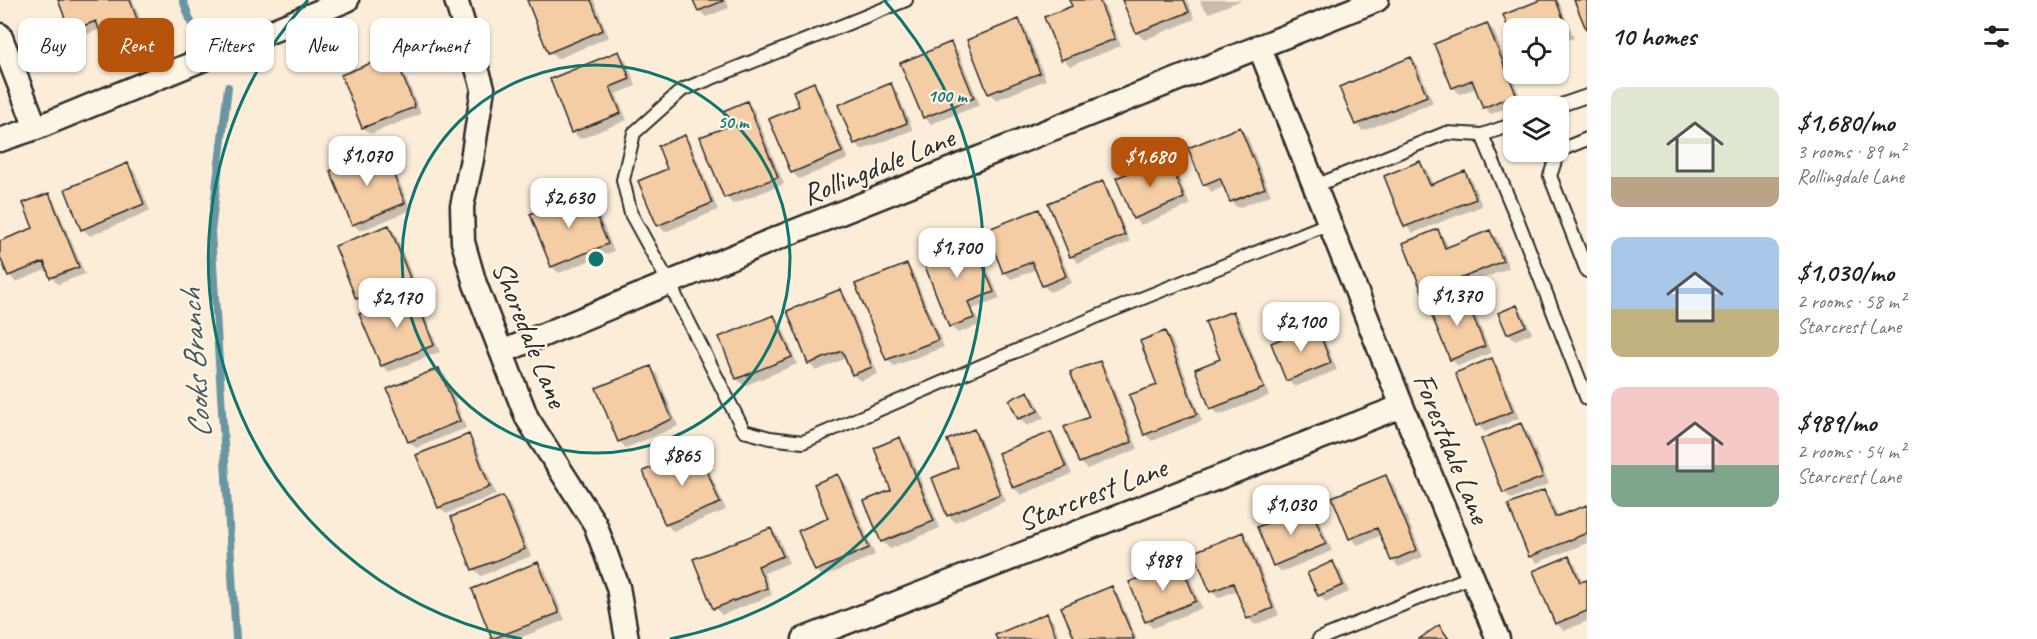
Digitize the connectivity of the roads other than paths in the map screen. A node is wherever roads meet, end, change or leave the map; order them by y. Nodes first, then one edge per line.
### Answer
1 (347, 0) edge
2 (456, 0) edge
3 (906, 0) edge
4 (1377, 0) edge
5 (0, 36) edge
6 (1259, 46) junction
7 (1587, 96) edge
8 (1569, 102) edge
9 (36, 128) junction
10 (1503, 128) edge
11 (1482, 135) junction
12 (1587, 139) edge
13 (0, 140) edge
14 (1569, 146) edge
15 (1554, 162) edge
16 (1315, 186) junction
17 (1330, 223) junction
18 (1587, 271) edge
19 (669, 283) junction
20 (502, 352) junction
21 (1587, 399) edge
22 (1402, 406) junction
23 (1472, 576) junction
24 (627, 639) edge
25 (804, 639) edge
26 (1319, 639) edge
27 (1498, 639) edge

1 - 9 street
2 - 20 street, Shoredale Lane
3 - 19 lane
4 - 6 street, Rollingdale Lane
5 - 9 street
6 - 16 street, Forestdale Lane
6 - 19 street, Rollingdale Lane
7 - 8 lane
9 - 13 street
10 - 11 lane
11 - 16 lane
11 - 21 lane
12 - 14 lane
15 - 18 lane
16 - 17 street, Forestdale Lane
17 - 19 lane
17 - 22 street, Forestdale Lane
19 - 20 street, Rollingdale Lane
20 - 24 street, Shoredale Lane
22 - 23 street, Forestdale Lane
22 - 25 street, Starcrest Lane
23 - 26 lane
23 - 27 street, Forestdale Lane

